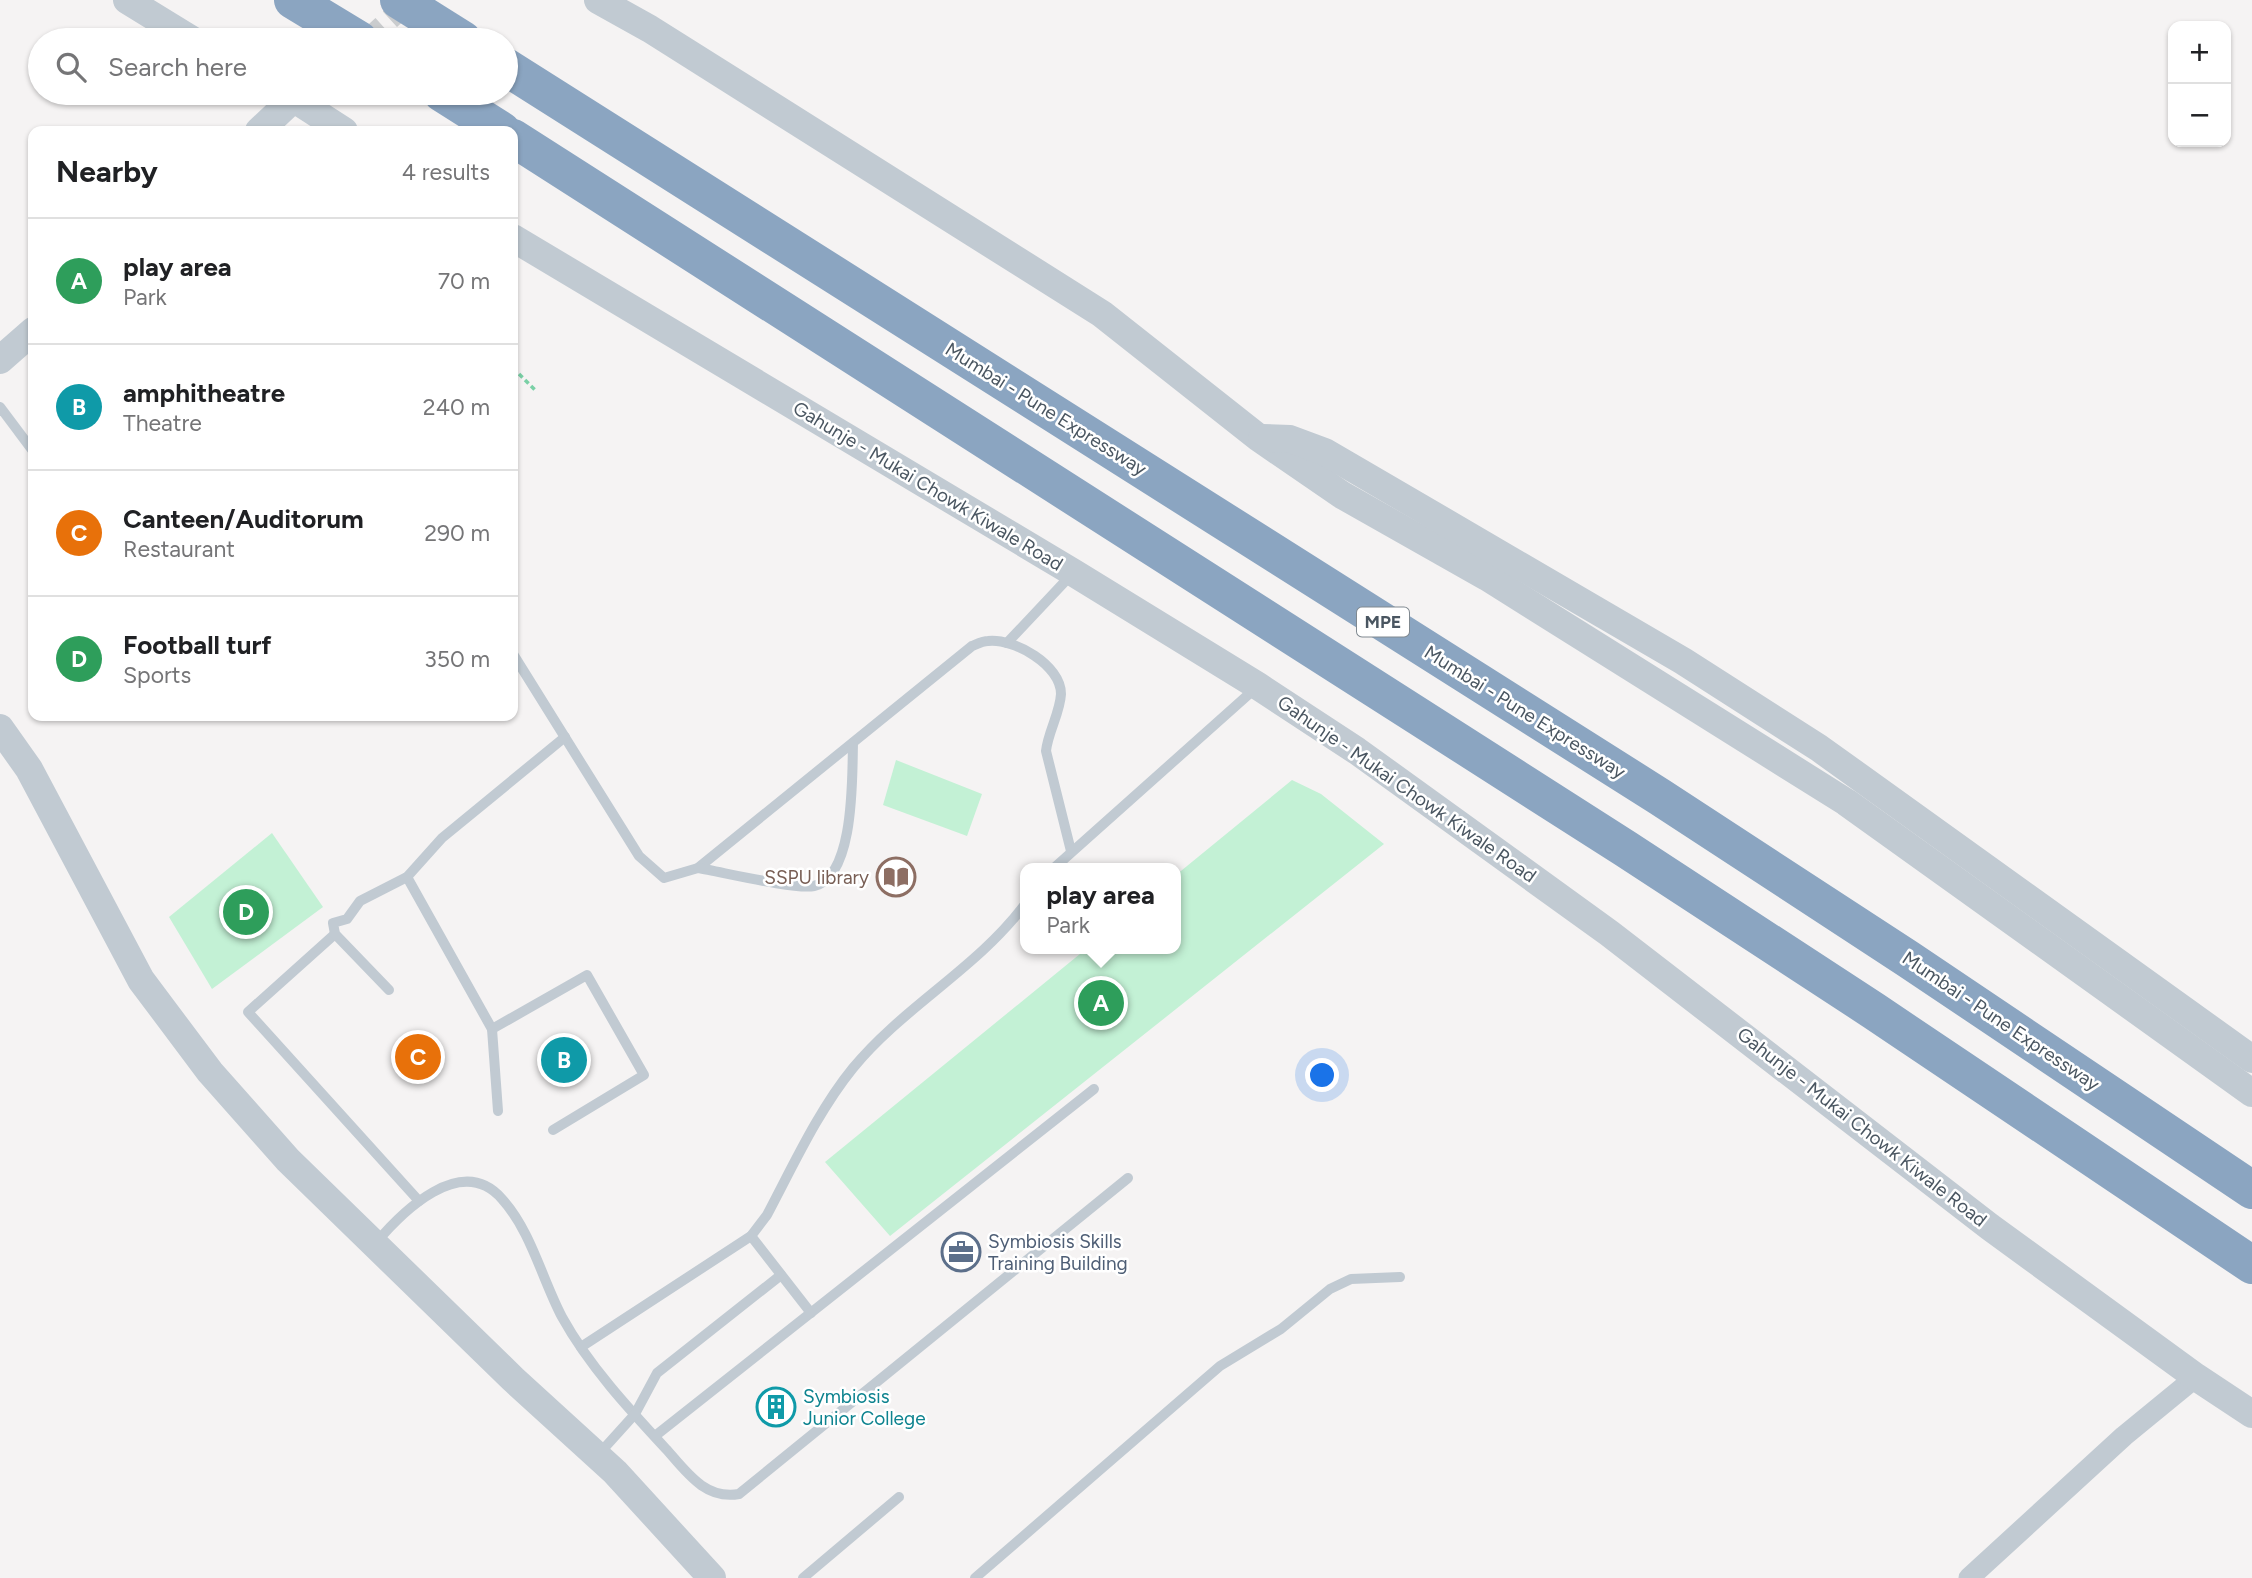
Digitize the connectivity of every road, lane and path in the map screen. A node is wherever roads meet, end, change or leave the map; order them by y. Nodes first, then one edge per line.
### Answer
1 (127, 0) edge
2 (293, 0) edge
3 (399, 0) edge
4 (598, 0) edge
5 (172, 28) edge
6 (339, 28) edge
7 (444, 28) edge
8 (518, 75) edge
9 (285, 105) edge
10 (308, 105) edge
11 (461, 105) edge
12 (265, 126) edge
13 (337, 126) edge
14 (494, 126) edge
15 (518, 141) edge
16 (518, 241) edge
17 (28, 335) edge
18 (0, 360) edge
19 (518, 373) edge
20 (535, 390) dead end
21 (0, 407) edge
22 (1259, 438) junction
23 (28, 444) edge
24 (1074, 573) junction
25 (1007, 643) junction
26 (518, 662) edge
27 (1258, 686) junction
28 (0, 728) edge
29 (565, 737) junction
30 (853, 743) junction
31 (1071, 851) junction
32 (1059, 863) edge
33 (698, 868) junction
34 (408, 877) junction
35 (1020, 910) edge
36 (334, 934) junction
37 (388, 990) dead end
38 (492, 1029) junction
39 (2252, 1059) edge
40 (1094, 1089) dead end
41 (2252, 1093) edge
42 (498, 1111) dead end
43 (554, 1130) dead end
44 (1128, 1178) dead end
45 (2252, 1189) edge
46 (419, 1201) junction
47 (751, 1236) junction
48 (374, 1244) junction
49 (2252, 1265) edge
50 (781, 1275) junction
51 (1400, 1277) dead end
52 (811, 1313) junction
53 (581, 1347) junction
54 (2196, 1377) junction
55 (635, 1414) junction
56 (2252, 1414) edge
57 (654, 1436) junction
58 (597, 1455) junction
59 (899, 1497) dead end
60 (712, 1578) edge
61 (803, 1578) edge
62 (975, 1578) edge
63 (1969, 1578) edge

1 - 5 street
2 - 6 highway
3 - 7 highway
4 - 22 street
8 - 45 highway, Mumbai - Pune Expressway / MPE
9 - 12 street
10 - 13 street
11 - 14 highway
15 - 49 highway
16 - 24 street, Gahunje - Mukai Chowk Kiwale Road
17 - 18 street
19 - 20 path
21 - 23 lane
22 - 39 street
22 - 41 street
24 - 25 lane
24 - 27 street, Gahunje - Mukai Chowk Kiwale Road
25 - 30 lane
25 - 31 lane
26 - 29 lane
27 - 31 lane
27 - 54 street, Gahunje - Mukai Chowk Kiwale Road
28 - 48 street
29 - 33 lane
29 - 34 lane
30 - 33 lane
30 - 33 lane
31 - 32 lane
34 - 36 lane
34 - 38 lane
35 - 47 lane
36 - 37 lane
36 - 46 lane
38 - 42 lane
38 - 43 lane
40 - 52 lane
44 - 57 lane
46 - 48 lane
46 - 53 lane
47 - 50 lane
47 - 53 lane
48 - 58 street
50 - 52 lane
50 - 55 lane
51 - 62 lane
52 - 57 lane
53 - 55 lane
54 - 56 street, Gahunje - Mukai Chowk Kiwale Road
54 - 63 street
55 - 57 lane
55 - 58 lane
58 - 60 street
59 - 61 lane

